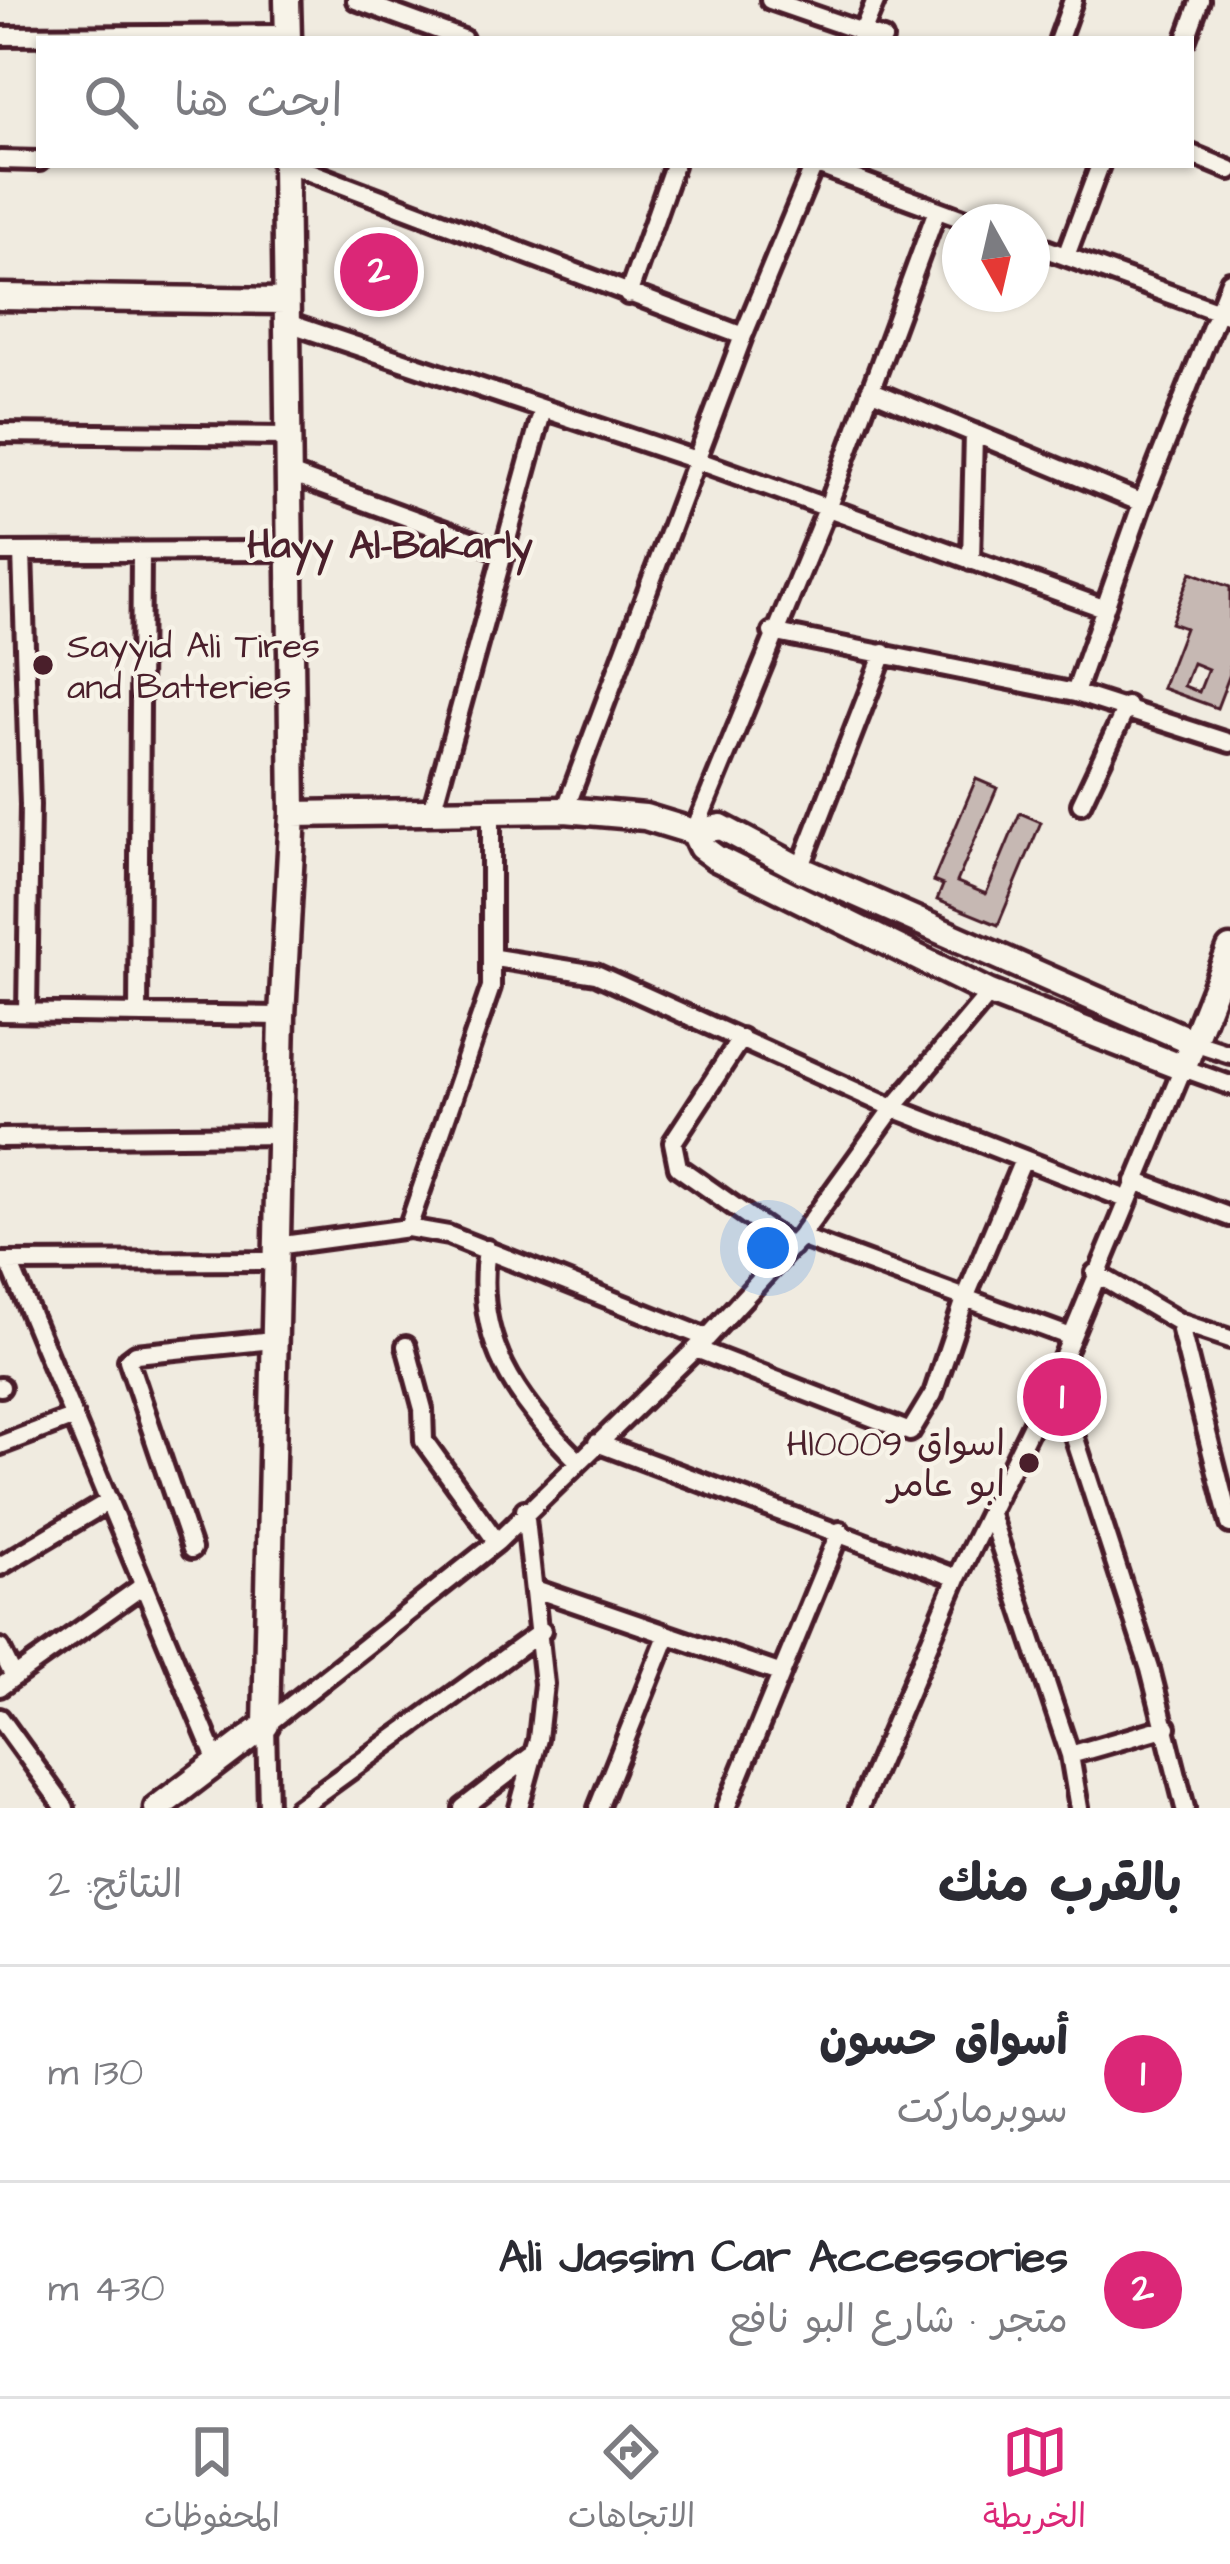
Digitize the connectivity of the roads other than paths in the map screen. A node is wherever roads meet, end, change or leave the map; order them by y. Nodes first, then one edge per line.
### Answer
1 (356, 0) edge
2 (770, 0) edge
3 (876, 0) edge
4 (1073, 0) edge
5 (1201, 0) edge
6 (289, 17) edge
7 (861, 35) edge
8 (0, 36) edge
9 (455, 36) edge
10 (1060, 36) edge
11 (1187, 36) edge
12 (1194, 155) edge
13 (0, 160) edge
14 (36, 161) edge
15 (288, 168) edge
16 (296, 168) edge
17 (673, 168) edge
18 (814, 168) edge
19 (823, 168) edge
20 (1099, 168) edge
21 (1230, 170) edge
22 (937, 210) junction
23 (942, 212) edge
24 (1050, 250) edge
25 (1066, 256) junction
26 (1230, 281) edge
27 (628, 295) junction
28 (0, 298) edge
29 (285, 312) junction
30 (1224, 314) edge
31 (743, 336) junction
32 (870, 390) junction
33 (543, 409) junction
34 (0, 433) edge
35 (974, 434) junction
36 (287, 436) junction
37 (696, 460) junction
38 (287, 473) junction
39 (1142, 503) junction
40 (827, 509) junction
41 (287, 551) junction
42 (0, 552) edge
43 (22, 552) junction
44 (141, 552) junction
45 (506, 553) junction
46 (971, 561) junction
47 (1103, 608) junction
48 (772, 632) junction
49 (884, 653) junction
50 (1075, 693) junction
51 (1127, 706) junction
52 (1230, 743) edge
53 (1081, 804) dead end
54 (565, 810) junction
55 (432, 811) junction
56 (490, 812) junction
57 (293, 814) junction
58 (694, 832) junction
59 (800, 869) junction
60 (1230, 949) edge
61 (495, 958) junction
62 (990, 993) junction
63 (0, 1012) edge
64 (27, 1012) junction
65 (138, 1014) junction
66 (282, 1016) junction
67 (741, 1038) junction
68 (1193, 1042) junction
69 (1230, 1054) edge
70 (1183, 1068) junction
71 (1230, 1084) edge
72 (893, 1108) junction
73 (280, 1136) junction
74 (0, 1138) edge
75 (1023, 1160) junction
76 (1135, 1181) junction
77 (1126, 1199) junction
78 (1230, 1217) edge
79 (408, 1228) junction
80 (796, 1242) junction
81 (487, 1249) junction
82 (276, 1254) junction
83 (4, 1262) edge
84 (1095, 1273) junction
85 (966, 1295) junction
86 (1179, 1322) junction
87 (1071, 1337) junction
88 (1230, 1339) edge
89 (273, 1340) junction
90 (702, 1344) junction
91 (406, 1346) dead end
92 (1055, 1378) junction
93 (74, 1417) junction
94 (597, 1443) junction
95 (0, 1445) edge
96 (577, 1460) junction
97 (109, 1502) junction
98 (525, 1510) junction
99 (989, 1511) junction
100 (1230, 1524) edge
101 (840, 1531) junction
102 (496, 1542) junction
103 (192, 1549) dead end
104 (0, 1566) edge
105 (957, 1578) junction
106 (144, 1585) junction
107 (538, 1590) junction
108 (542, 1631) junction
109 (667, 1636) junction
110 (0, 1648) edge
111 (779, 1673) junction
112 (7, 1681) edge
113 (0, 1718) edge
114 (266, 1725) junction
115 (1167, 1727) junction
116 (1070, 1755) junction
117 (531, 1756) junction
118 (218, 1764) junction
119 (64, 1808) edge
120 (157, 1808) edge
121 (268, 1808) edge
122 (298, 1808) edge
123 (463, 1808) edge
124 (519, 1808) edge
125 (598, 1808) edge
126 (726, 1808) edge
127 (859, 1808) edge
128 (1079, 1808) edge
129 (1185, 1808) edge

1 - 9 street
2 - 7 street
3 - 7 street
4 - 10 street
5 - 11 street
6 - 8 street
12 - 21 street
13 - 14 street
15 - 29 street
16 - 27 street
17 - 27 street
18 - 31 street
19 - 22 street
20 - 25 street
22 - 23 street
22 - 32 street
24 - 25 street
25 - 30 street
26 - 30 street
27 - 31 street
28 - 29 street
29 - 33 street
29 - 36 street
30 - 39 street
31 - 37 street
32 - 35 street
32 - 40 street
33 - 37 street
33 - 45 street
34 - 36 street
35 - 39 street
35 - 46 street
36 - 38 street
37 - 40 street
37 - 54 street
38 - 41 street
38 - 45 street
39 - 47 street
40 - 46 street
40 - 48 street
41 - 44 street
41 - 57 street
42 - 43 street
43 - 44 street
43 - 64 street
44 - 65 street
45 - 55 street
46 - 47 street
47 - 50 street
48 - 49 street
48 - 58 street
49 - 50 street
49 - 59 street
50 - 51 street
51 - 52 street
51 - 53 street
54 - 56 street
54 - 58 street
55 - 56 street
55 - 57 street
56 - 61 street
57 - 66 street
58 - 59 street
58 - 62 street
59 - 68 street
60 - 68 street
61 - 67 street
61 - 79 street
62 - 70 street
62 - 72 street
63 - 64 street
64 - 65 street
65 - 66 street
66 - 73 street
67 - 72 street
67 - 80 street
68 - 69 street
68 - 70 street
70 - 71 street
70 - 76 street
72 - 75 street
72 - 80 street
73 - 74 street
73 - 82 street
75 - 77 street
75 - 85 street
76 - 77 street
76 - 78 street
77 - 84 street
79 - 81 street
79 - 82 street
80 - 85 street
80 - 90 street
81 - 90 street
81 - 96 street
82 - 83 street
82 - 89 street
83 - 93 street
84 - 86 street
84 - 87 street
85 - 87 street
85 - 90 street
86 - 88 street
86 - 100 street
87 - 92 street
89 - 103 street
89 - 114 street
90 - 94 street
91 - 102 street
92 - 99 street
92 - 115 street
93 - 95 street
93 - 97 street
94 - 96 street
94 - 101 street
96 - 98 street
97 - 104 street
97 - 106 street
98 - 102 street
98 - 107 street
99 - 105 street
99 - 116 street
101 - 105 street
101 - 111 street
102 - 114 street
105 - 127 street
106 - 112 street
106 - 118 street
107 - 108 street
107 - 109 street
108 - 117 street
108 - 122 street
109 - 111 street
109 - 125 street
110 - 112 street
111 - 126 street
113 - 119 street
114 - 118 street
114 - 121 street
115 - 116 street
115 - 129 street
116 - 128 street
117 - 123 street
117 - 124 street
118 - 120 street

